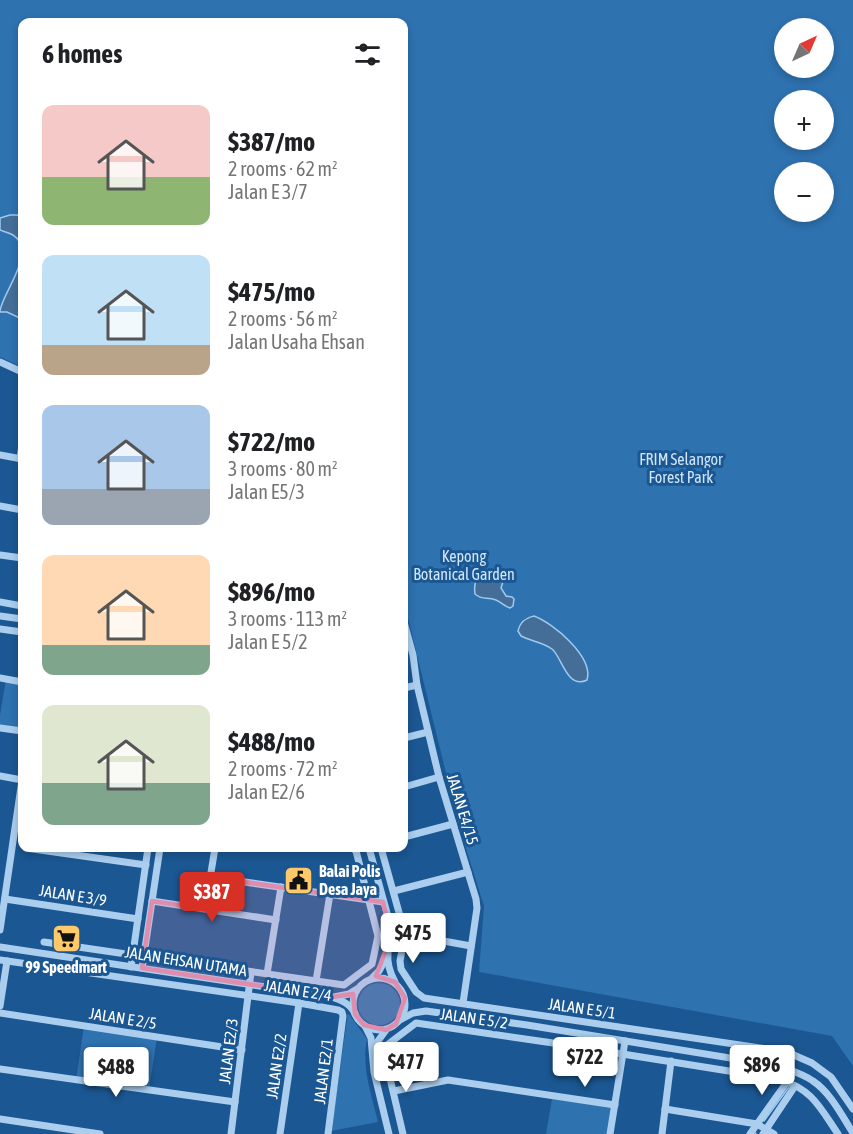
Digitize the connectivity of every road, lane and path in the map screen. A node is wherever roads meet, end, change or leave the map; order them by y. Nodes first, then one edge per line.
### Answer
1 (0, 362) edge
2 (18, 370) edge
3 (0, 456) edge
4 (18, 459) edge
5 (0, 506) edge
6 (18, 509) edge
7 (0, 555) edge
8 (18, 557) edge
9 (0, 602) edge
10 (18, 605) edge
11 (0, 616) edge
12 (18, 618) edge
13 (0, 629) edge
14 (18, 631) edge
15 (408, 642) edge
16 (0, 678) edge
17 (18, 681) edge
18 (417, 684) junction
19 (408, 687) edge
20 (0, 728) edge
21 (18, 730) edge
22 (428, 732) junction
23 (408, 737) edge
24 (0, 776) edge
25 (439, 777) junction
26 (18, 779) edge
27 (408, 786) edge
28 (18, 806) edge
29 (453, 824) junction
30 (408, 836) edge
31 (12, 845) junction
32 (18, 846) edge
33 (58, 852) edge
34 (148, 852) edge
35 (159, 852) edge
36 (214, 852) edge
37 (356, 852) edge
38 (370, 852) edge
39 (382, 852) edge
40 (146, 865) junction
41 (468, 872) junction
42 (210, 877) junction
43 (281, 887) junction
44 (394, 891) junction
45 (330, 894) junction
46 (4, 899) junction
47 (370, 900) junction
48 (152, 902) junction
49 (383, 902) junction
50 (205, 909) junction
51 (138, 919) junction
52 (276, 920) junction
53 (0, 930) edge
54 (405, 934) junction
55 (44, 942) dead end
56 (471, 946) junction
57 (0, 947) edge
58 (133, 956) junction
59 (144, 956) junction
60 (387, 956) junction
61 (3, 960) edge
62 (131, 967) junction
63 (142, 968) junction
64 (251, 972) junction
65 (267, 974) junction
66 (372, 979) junction
67 (316, 981) junction
68 (395, 982) junction
69 (250, 985) junction
70 (358, 989) junction
71 (249, 996) junction
72 (332, 997) junction
73 (405, 998) junction
74 (299, 1003) junction
75 (463, 1003) junction
76 (0, 1006) edge
77 (426, 1011) junction
78 (342, 1012) joint
79 (0, 1013) edge
80 (355, 1014) junction
81 (528, 1014) junction
82 (400, 1020) junction
83 (527, 1025) junction
84 (364, 1026) junction
85 (386, 1030) junction
86 (625, 1041) junction
87 (718, 1041) junction
88 (242, 1050) junction
89 (374, 1052) junction
90 (623, 1053) junction
91 (716, 1055) junction
92 (671, 1061) junction
93 (0, 1069) edge
94 (787, 1082) junction
95 (795, 1086) junction
96 (394, 1091) junction
97 (235, 1102) junction
98 (615, 1105) junction
99 (665, 1108) junction
100 (853, 1109) edge
101 (0, 1119) edge
102 (757, 1124) junction
103 (764, 1131) edge
104 (853, 1133) edge
105 (97, 1134) edge
106 (231, 1134) edge
107 (280, 1134) edge
108 (328, 1134) edge
109 (389, 1134) edge
110 (403, 1134) edge
111 (610, 1134) edge
112 (662, 1134) edge
113 (750, 1134) edge
114 (774, 1134) edge
115 (838, 1134) edge

1 - 2 street
3 - 4 street
5 - 6 street
7 - 8 street
9 - 10 street
11 - 12 street
13 - 14 street
15 - 18 street, JALAN E4/15
16 - 17 street
18 - 19 street
18 - 22 street, JALAN E4/15
20 - 21 street
22 - 23 street
22 - 25 street, JALAN E4/15
24 - 26 street
25 - 27 street
25 - 29 street, JALAN E4/15
28 - 31 street
29 - 30 street
29 - 41 street, JALAN E4/15
31 - 32 street
31 - 46 street
33 - 40 street
34 - 40 street
35 - 48 street
36 - 42 street
37 - 47 street
38 - 49 street
39 - 44 street
40 - 51 street
41 - 44 street
41 - 56 street, JALAN E4/15
42 - 43 street
42 - 50 street
43 - 45 street
43 - 52 street
44 - 54 street
45 - 47 street
45 - 67 street
46 - 51 street, JALAN E 3/9
46 - 53 street
47 - 49 street
47 - 67 street
48 - 50 street
48 - 59 street
49 - 60 street
50 - 52 street
51 - 58 street
52 - 65 street
54 - 56 street
54 - 75 street, JALAN E 5/1
55 - 58 street
56 - 75 street, JALAN E4/15
57 - 62 street, JALAN EHSAN UTAMA
58 - 62 street
59 - 63 street
59 - 64 street
60 - 66 street
60 - 68 street
61 - 71 street, JALAN E 2/4
61 - 76 street
62 - 63 street, JALAN EHSAN UTAMA
63 - 69 street, JALAN EHSAN UTAMA
64 - 65 street
64 - 69 street, JALAN E2/3
65 - 67 street
66 - 68 street
66 - 70 street
68 - 73 street
69 - 71 street, JALAN E2/3
69 - 72 street, JALAN EHSAN UTAMA
70 - 72 street, JALAN EHSAN UTAMA
70 - 80 street
71 - 74 street, JALAN E 2/4
71 - 88 street, JALAN E2/3
72 - 80 street, JALAN EHSAN UTAMA
73 - 77 street
73 - 82 street
74 - 78 street, JALAN E 2/4
74 - 107 street, JALAN E2/2
75 - 81 street, JALAN E 5/1
77 - 82 street
77 - 83 street
78 - 108 street, JALAN E2/1
79 - 88 street, JALAN E 2/5
80 - 84 street
81 - 83 street
81 - 87 street, JALAN E 5/1
82 - 85 street
83 - 86 street
84 - 85 street
84 - 89 street
85 - 89 street
86 - 90 street
86 - 91 street
87 - 91 street
87 - 100 street, JALAN E 5/1
88 - 97 street, JALAN E2/3
89 - 109 street
90 - 92 street, JALAN E 5/2
90 - 96 street, JALAN E 5/2
90 - 98 street
91 - 104 street
92 - 94 street, JALAN E 5/2
92 - 99 street
93 - 97 street
94 - 95 street, JALAN E 5/2
94 - 102 street
95 - 103 street
95 - 115 street, JALAN E 5/2
96 - 98 street
96 - 110 street
97 - 106 street, JALAN E2/3
98 - 111 street
99 - 102 street
99 - 112 street
101 - 105 street
102 - 103 street
102 - 113 street
103 - 114 street

